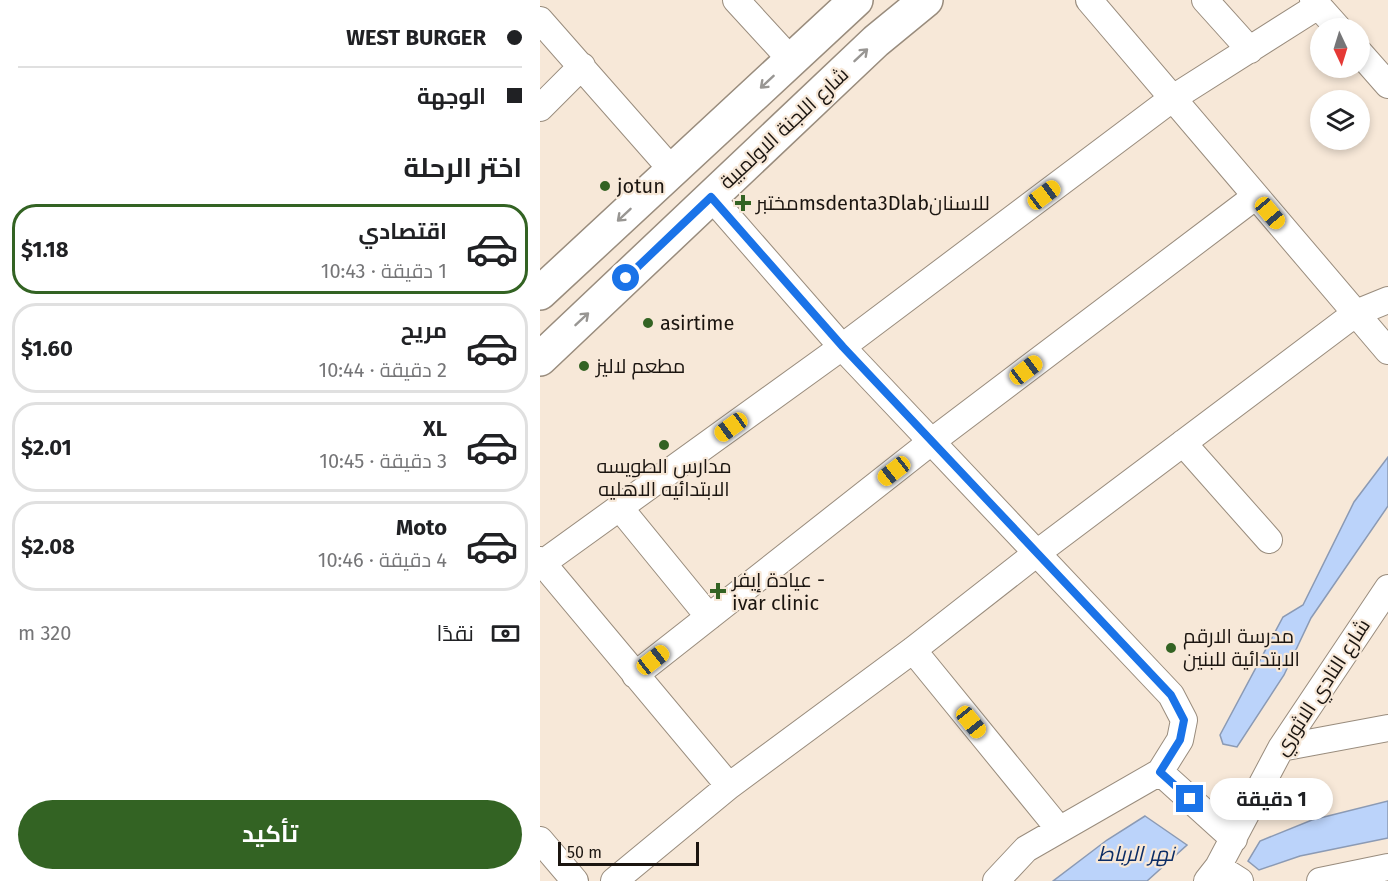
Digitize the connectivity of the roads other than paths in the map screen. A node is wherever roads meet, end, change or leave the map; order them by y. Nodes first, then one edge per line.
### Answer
1 (736, 0) edge
2 (856, 0) edge
3 (926, 0) edge
4 (1089, 0) edge
5 (1205, 0) edge
6 (1316, 3) edge
7 (1329, 18) edge
8 (540, 20) edge
9 (1250, 50) junction
10 (791, 60) junction
11 (1370, 65) edge
12 (582, 66) junction
13 (1388, 85) edge
14 (1173, 98) junction
15 (540, 108) edge
16 (672, 170) junction
17 (1256, 196) junction
18 (711, 197) junction
19 (540, 293) edge
20 (1388, 300) edge
21 (1356, 314) junction
22 (843, 347) junction
23 (1388, 351) edge
24 (540, 359) edge
25 (931, 442) junction
26 (1183, 443) junction
27 (620, 508) junction
28 (1269, 540) dead end
29 (1037, 553) junction
30 (541, 562) edge
31 (1388, 588) edge
32 (709, 617) junction
33 (913, 650) junction
34 (635, 675) junction
35 (1388, 728) edge
36 (1281, 748) junction
37 (1160, 772) junction
38 (729, 786) junction
39 (1059, 829) junction
40 (1234, 839) junction
41 (540, 840) edge
42 (1388, 867) edge
43 (1212, 874) edge
44 (575, 881) edge
45 (614, 881) edge
46 (996, 881) edge
47 (1240, 881) edge
48 (1320, 881) edge

1 - 10 street
2 - 10 main road
18 -> 3 main road, شارع اللجنة الاولمبية
4 - 14 street
5 - 9 street
6 - 7 street
6 - 9 street
8 - 12 street
9 - 14 street
10 -> 16 main road
11 - 13 street
12 - 15 street
12 - 16 street
14 - 17 street
14 - 22 street
16 -> 19 main road
17 - 21 street
17 - 25 street
18 - 22 street
24 -> 18 main road, شارع اللجنة الاولمبية
20 - 21 street
21 - 23 street
21 - 26 street
22 - 25 street
22 - 27 street
25 - 29 street
25 - 32 street
26 - 28 street
26 - 29 street
27 - 30 street
27 - 32 street
29 - 33 street
29 - 37 street
30 - 34 street
31 - 36 street, شارع النادي الاثوري
32 - 34 street
33 - 38 street
33 - 39 street
34 - 38 street
35 - 36 street
36 - 40 street, شارع النادي الاثوري
37 - 39 street
37 - 40 street
38 - 45 street
39 - 46 street
40 - 43 street, شارع النادي الاثوري
41 - 44 street
42 - 48 street
43 - 47 street

